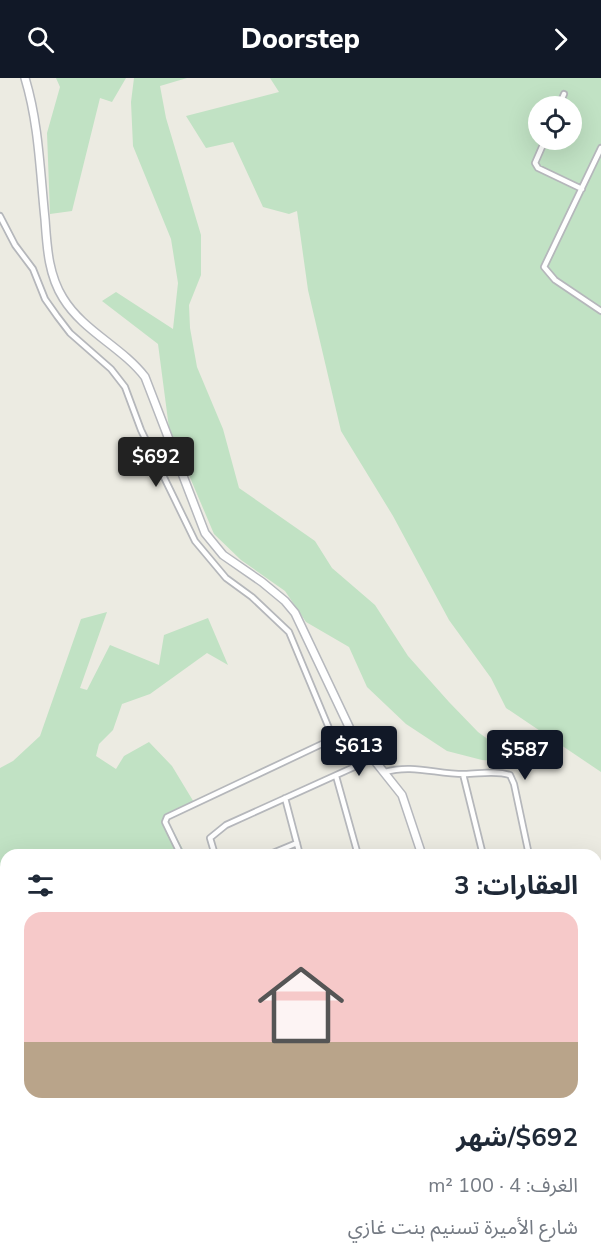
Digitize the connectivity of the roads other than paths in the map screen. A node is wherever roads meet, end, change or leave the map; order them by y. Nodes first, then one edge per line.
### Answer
1 (25, 78) edge
2 (601, 148) edge
3 (541, 150) edge
4 (582, 189) junction
5 (0, 216) edge
6 (3, 230) edge
7 (601, 311) edge
8 (374, 758) junction
9 (385, 772) junction
10 (463, 774) junction
11 (336, 776) junction
12 (285, 798) junction
13 (297, 843) junction
14 (178, 849) edge
15 (212, 849) edge
16 (282, 849) edge
17 (298, 849) edge
18 (355, 849) edge
19 (420, 849) edge
20 (482, 849) edge
21 (528, 849) edge

1 - 8 main road
2 - 4 street
3 - 4 street
4 - 7 street
5 - 6 street
6 - 14 street
8 - 9 main road
8 - 11 street
9 - 10 street
9 - 19 main road
10 - 20 street
10 - 21 street
11 - 12 street
11 - 18 street
12 - 13 street
12 - 15 street
13 - 16 street
13 - 17 street

